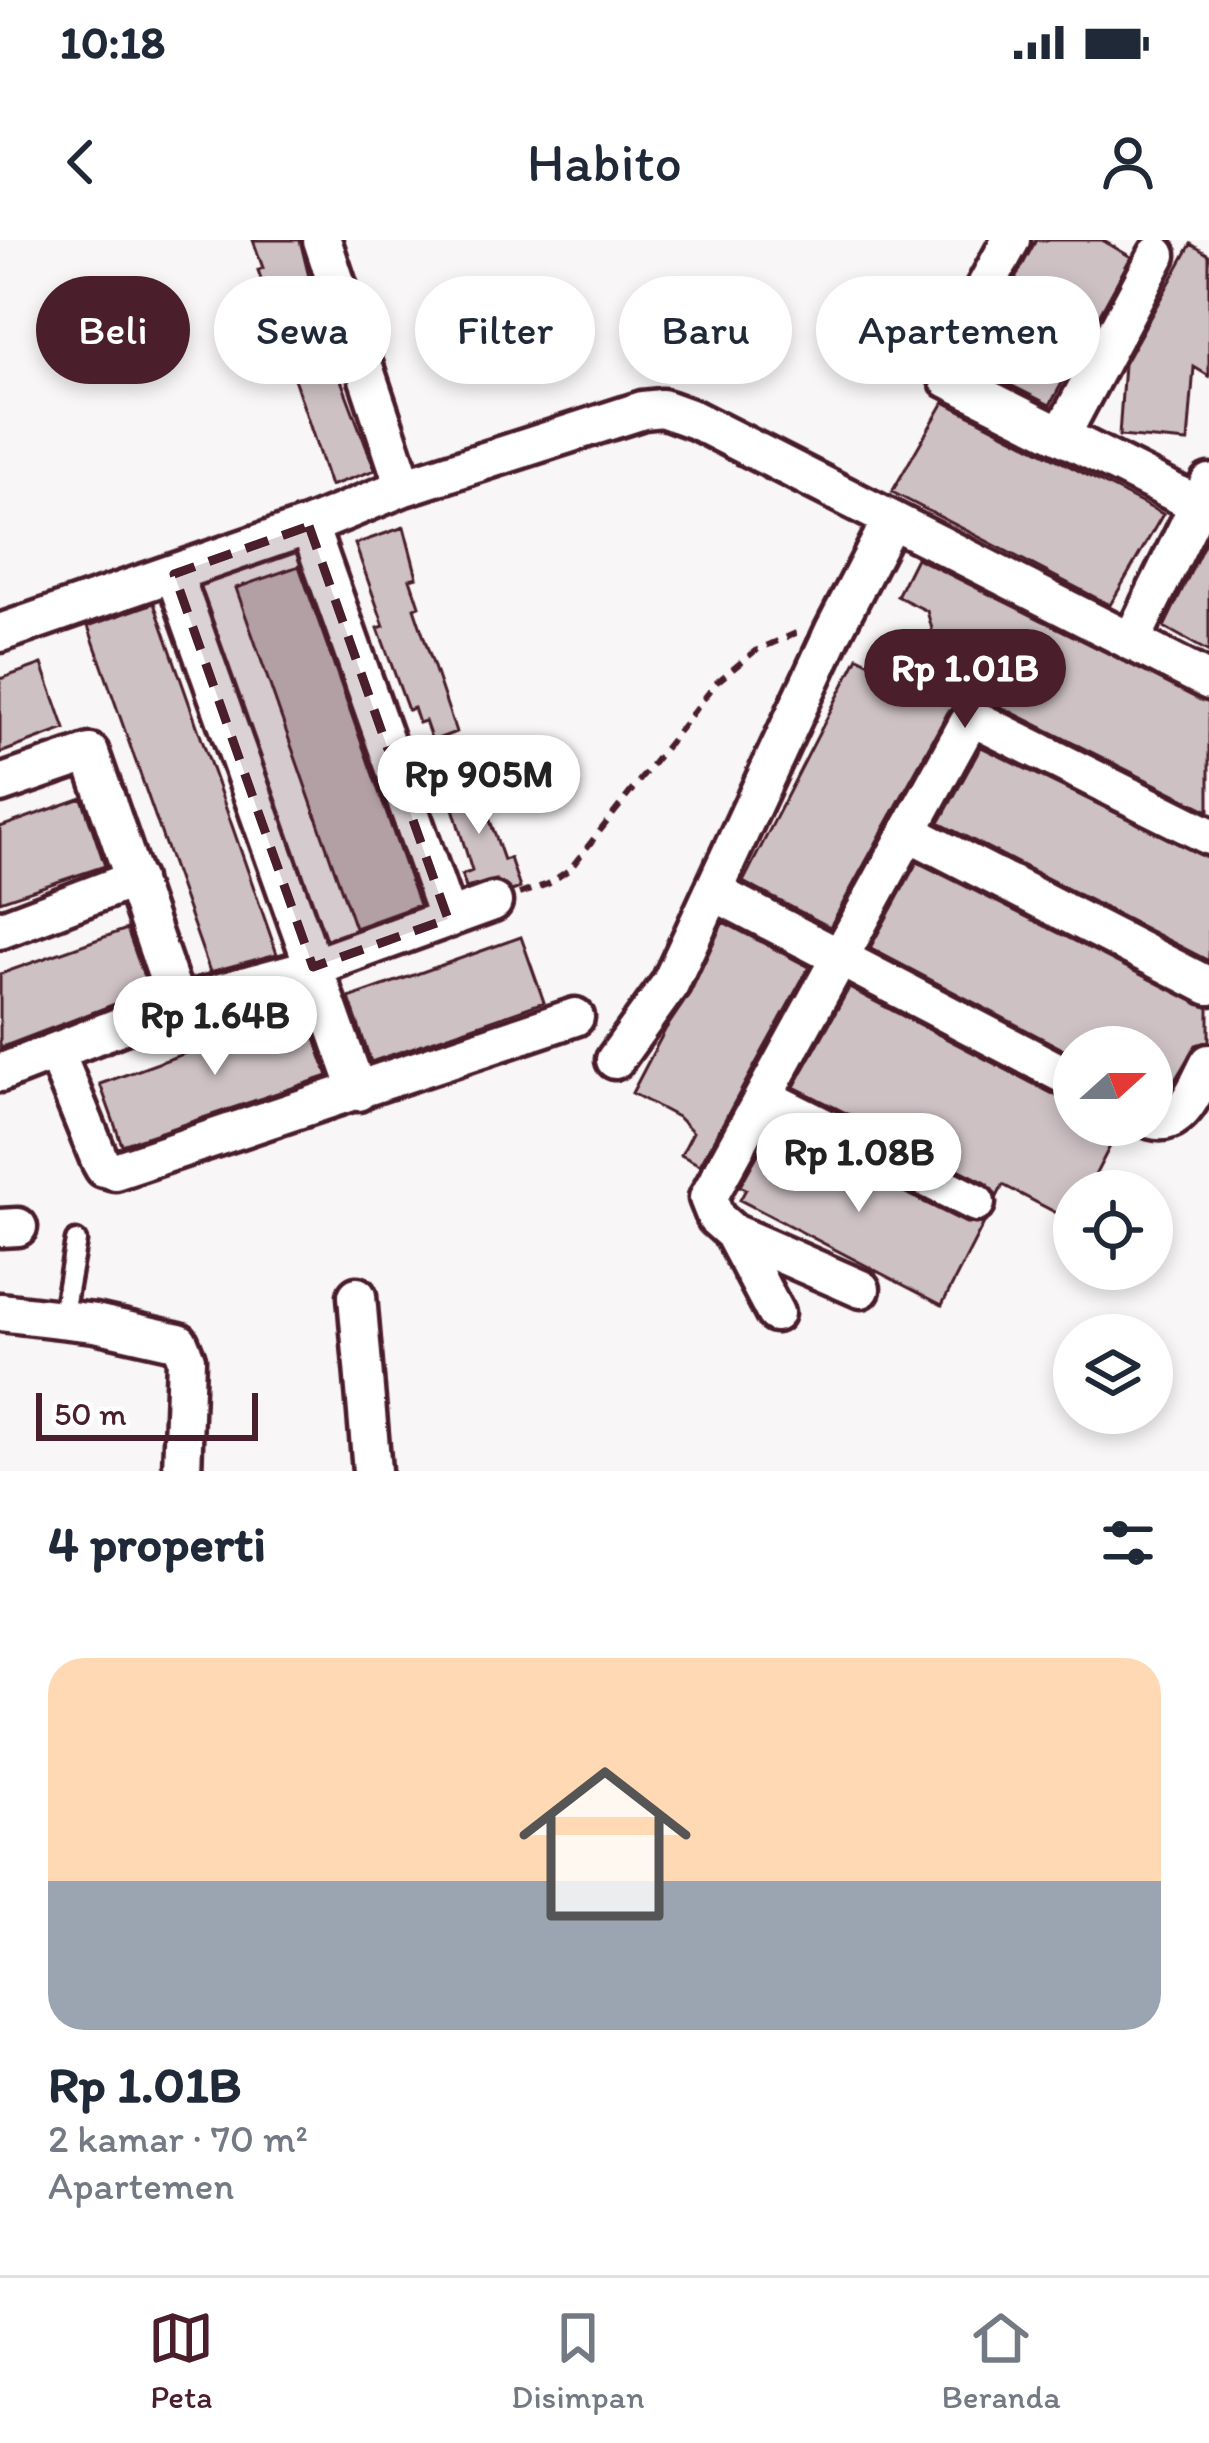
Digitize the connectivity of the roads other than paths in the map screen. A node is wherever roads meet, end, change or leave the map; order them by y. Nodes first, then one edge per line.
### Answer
1 (322, 240) edge
2 (1010, 240) edge
3 (1157, 255) dead end
4 (1062, 434) junction
5 (404, 487) junction
6 (1205, 499) edge
7 (890, 520) junction
8 (309, 526) junction
9 (174, 574) junction
10 (0, 633) edge
11 (1131, 641) junction
12 (1209, 681) edge
13 (0, 784) edge
14 (910, 833) junction
15 (1209, 836) edge
16 (135, 879) junction
17 (714, 892) junction
18 (493, 902) road end
19 (448, 919) junction
20 (0, 930) edge
21 (841, 961) junction
22 (313, 967) junction
23 (1209, 986) edge
24 (177, 1004) junction
25 (575, 1017) dead end
26 (56, 1053) junction
27 (614, 1060) dead end
28 (1209, 1063) edge
29 (1053, 1069) edge
30 (0, 1072) edge
31 (358, 1092) junction
32 (764, 1096) junction
33 (1173, 1118) edge
34 (976, 1203) dead end
35 (733, 1233) junction
36 (76, 1240) dead end
37 (861, 1289) dead end
38 (357, 1296) dead end
39 (0, 1312) edge
40 (775, 1313) dead end
41 (62, 1319) junction
42 (182, 1471) edge
43 (372, 1471) edge

1 - 5 street
2 - 4 street
3 - 4 street
4 - 6 street
5 - 7 street
5 - 8 street
6 - 11 street
7 - 11 street
7 - 17 street
8 - 9 street
8 - 19 street
9 - 10 street
9 - 22 street
11 - 12 street
13 - 16 street
14 - 15 street
14 - 21 street
14 - 23 street
16 - 20 street
16 - 24 street
17 - 21 street
17 - 27 street
18 - 19 street
19 - 22 street
21 - 29 street
21 - 32 street
22 - 24 street
22 - 31 street
24 - 26 street
25 - 31 street
26 - 30 street
26 - 31 street
28 - 33 street
32 - 34 street
32 - 35 street
35 - 37 street
35 - 40 street
36 - 41 lane
38 - 43 street
39 - 41 street
41 - 42 street

